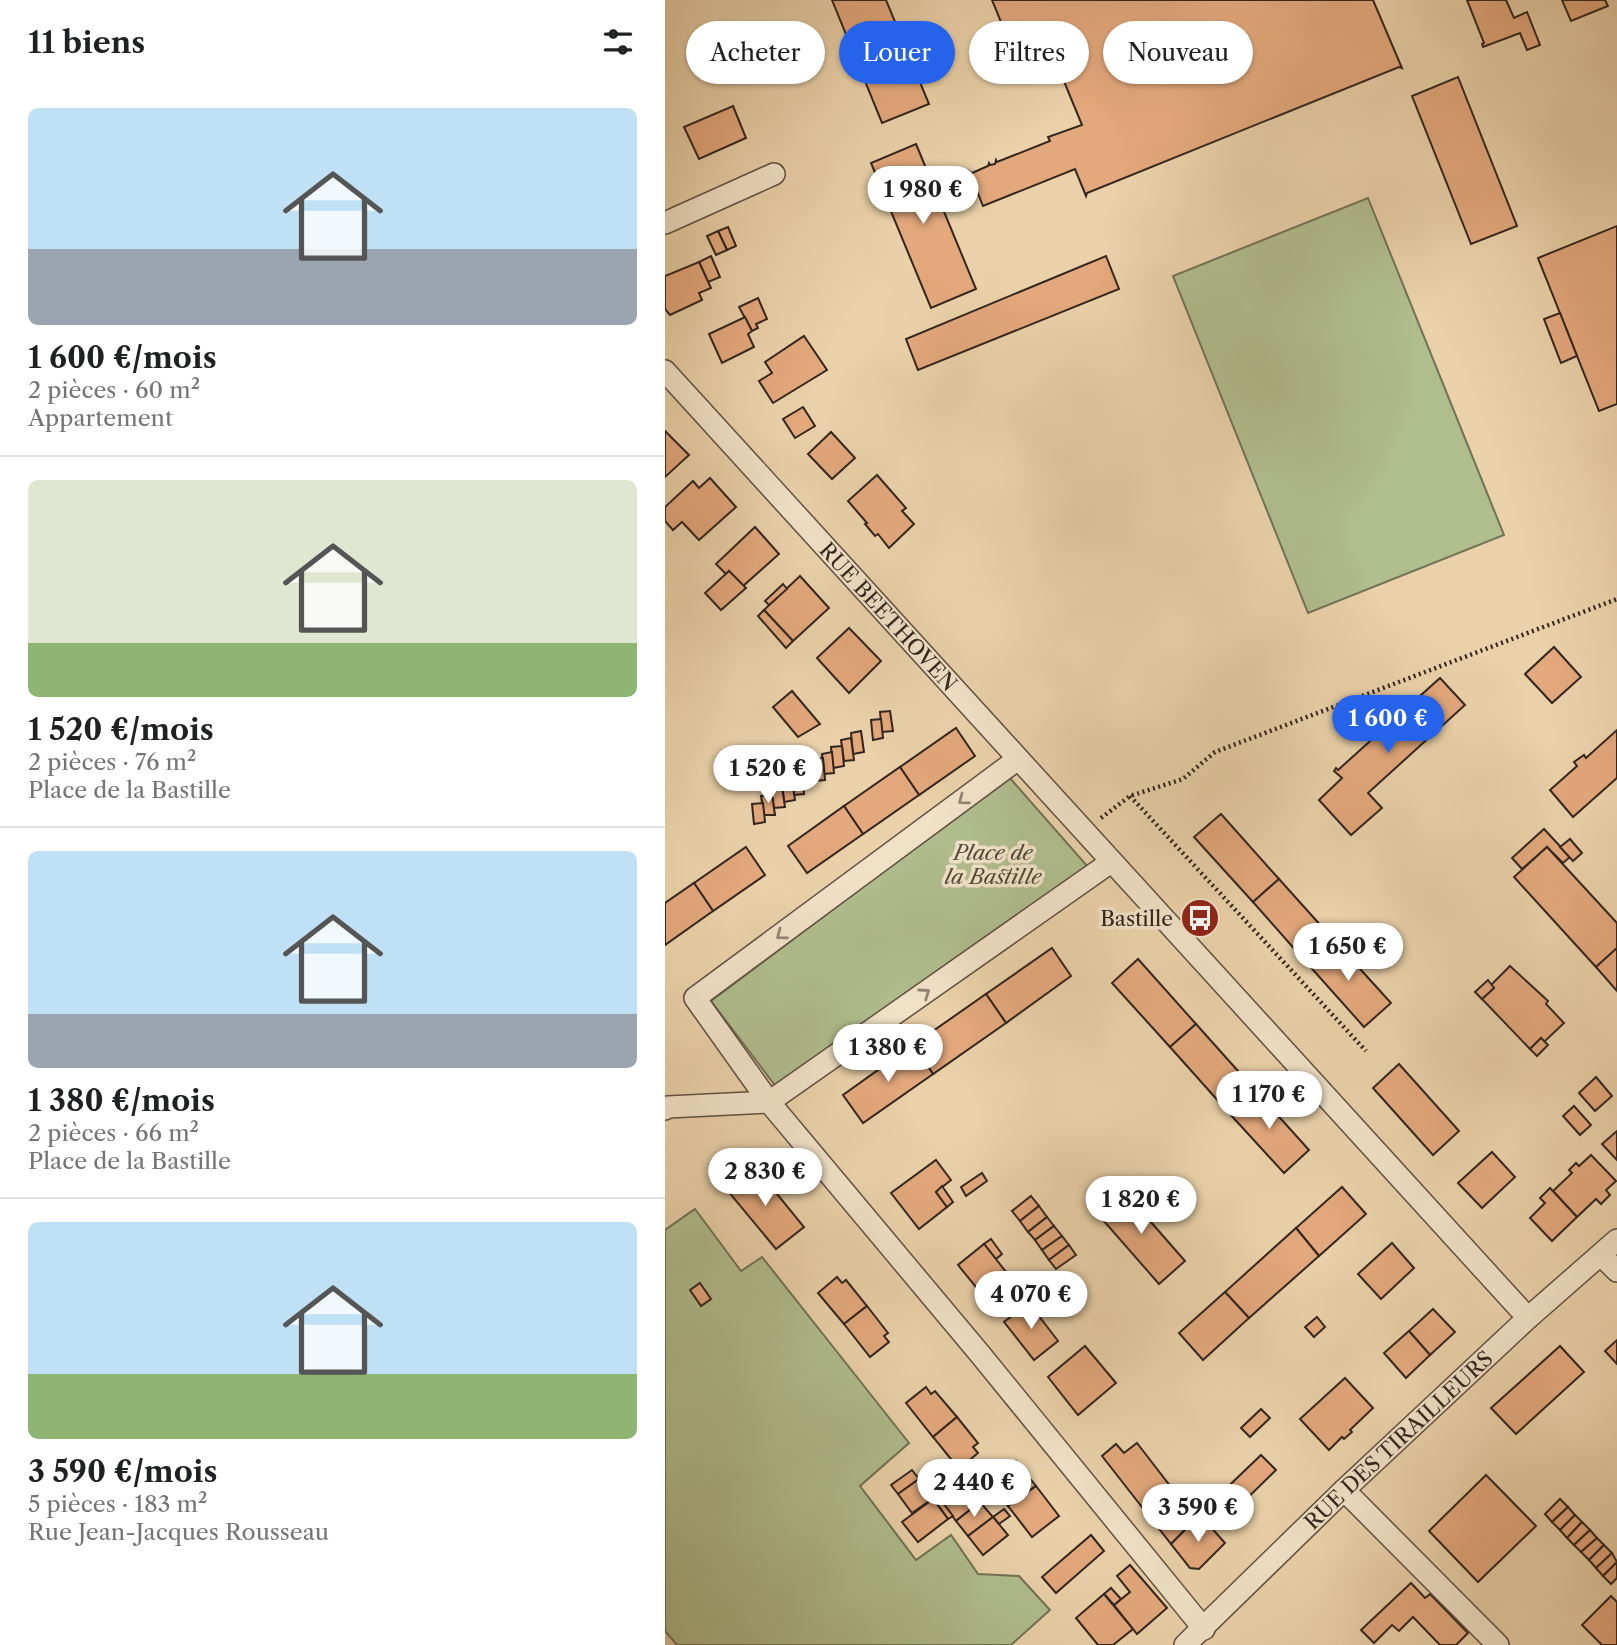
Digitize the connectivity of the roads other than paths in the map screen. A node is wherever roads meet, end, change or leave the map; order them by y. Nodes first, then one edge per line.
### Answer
1 (774, 174) dead end
2 (665, 223) edge
3 (665, 372) edge
4 (1018, 759) junction
5 (1111, 862) junction
6 (769, 1102) junction
7 (666, 1106) edge
8 (1617, 1240) edge
9 (1601, 1255) junction
10 (1617, 1271) edge
11 (1528, 1318) junction
12 (1344, 1490) junction
13 (1204, 1629) junction
14 (1185, 1645) edge
15 (1498, 1645) edge

1 - 2 street
3 - 4 street, RUE BEETHOVEN
4 - 5 street, RUE BEETHOVEN
4 -> 6 street
6 -> 5 street
5 - 11 street, RUE BEETHOVEN
6 - 7 street
6 - 13 street
8 - 9 street, RUE DES TIRAILLEURS
9 - 10 street
9 - 11 street, RUE DES TIRAILLEURS
11 - 12 street, RUE DES TIRAILLEURS
12 - 13 street, RUE DES TIRAILLEURS
12 - 15 street
13 - 14 street, RUE DES TIRAILLEURS

